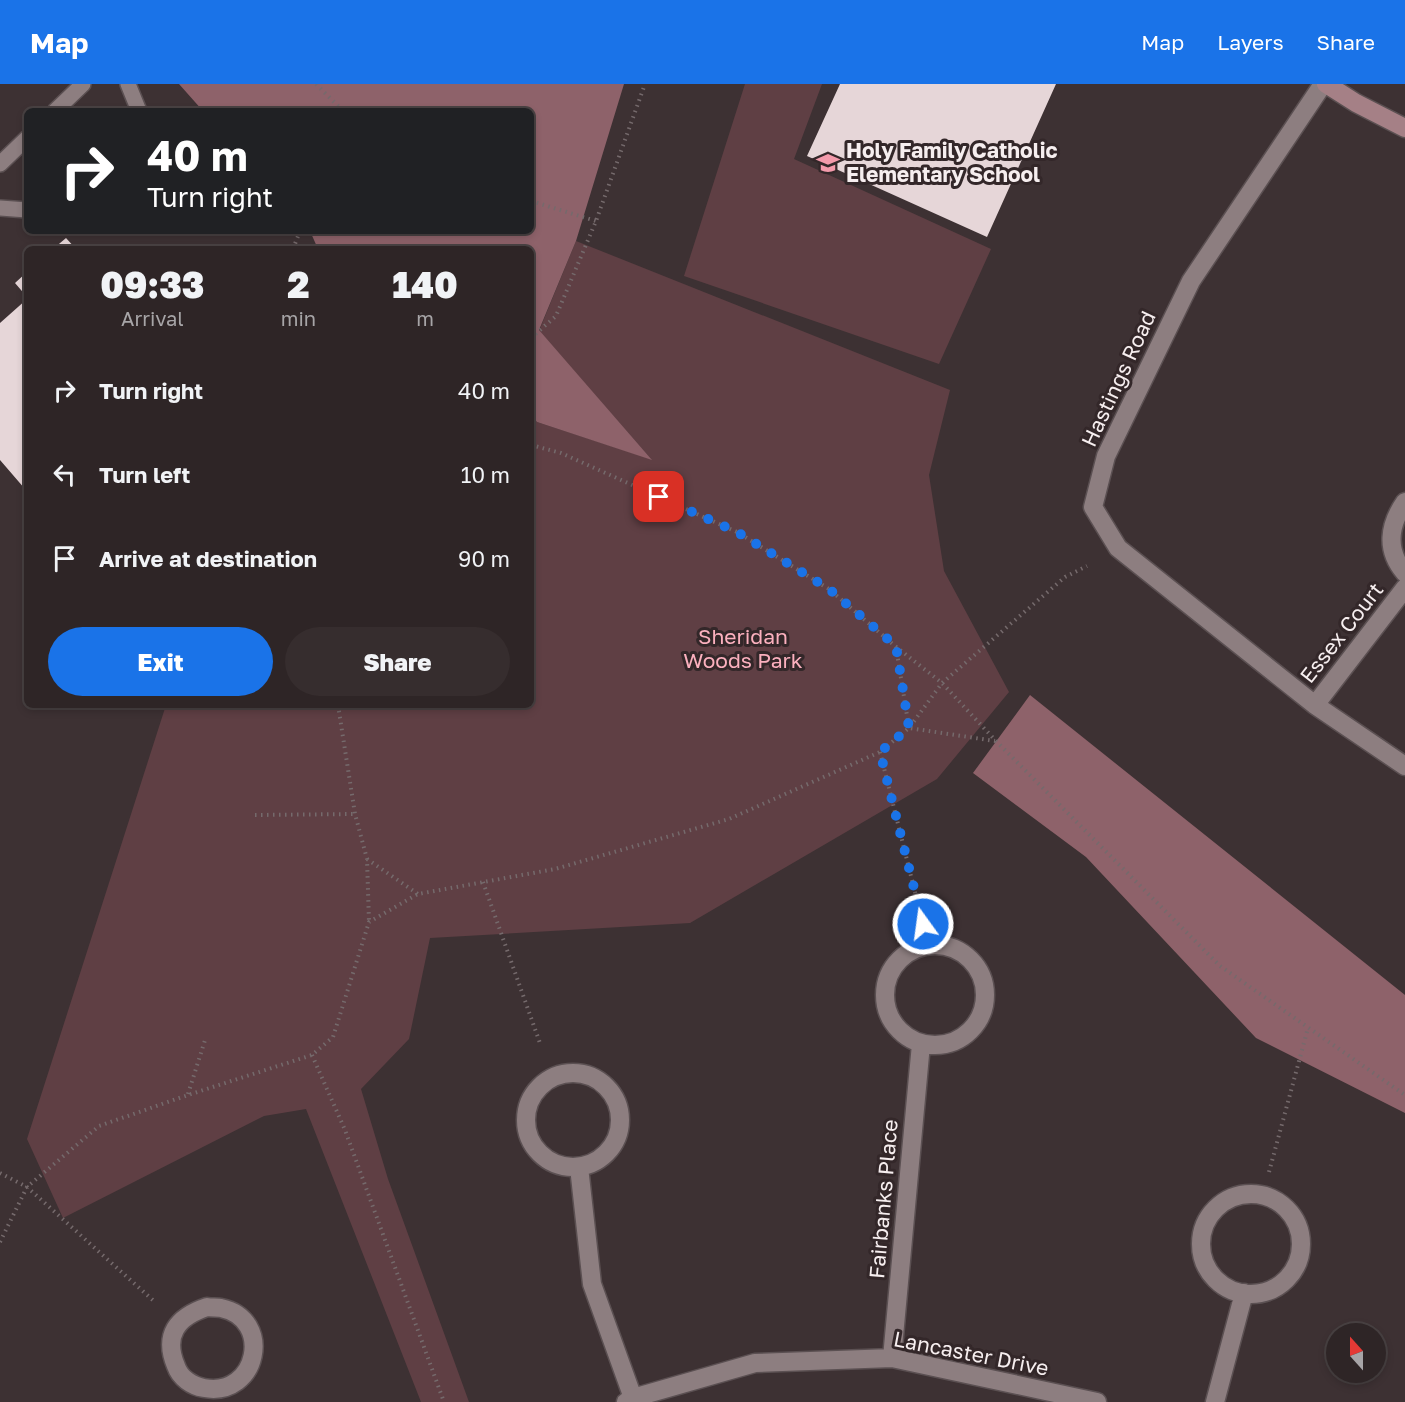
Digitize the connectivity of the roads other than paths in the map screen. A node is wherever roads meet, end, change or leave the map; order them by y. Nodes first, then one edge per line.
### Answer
1 (84, 84) edge
2 (128, 84) edge
3 (1324, 84) edge
4 (58, 108) edge
5 (138, 108) edge
6 (1405, 128) edge
7 (24, 141) edge
8 (0, 164) edge
9 (0, 208) edge
10 (24, 210) edge
11 (1405, 502) edge
12 (1405, 573) edge
13 (1405, 588) edge
14 (1315, 705) junction
15 (1405, 766) edge
16 (921, 1044) junction
17 (579, 1167) junction
18 (1244, 1293) junction
19 (892, 1359) junction
20 (229, 1395) edge
21 (629, 1400) edge
22 (1097, 1402) edge
23 (1215, 1402) edge

1 - 4 lane
2 - 5 lane
3 - 6 street
3 - 14 street, Hastings Road
7 - 8 lane
9 - 10 lane
11 - 12 street, Essex Court
13 - 14 street, Essex Court
14 - 15 street, Hastings Road
16 - 16 street
16 - 19 street, Fairbanks Place
17 - 17 street
17 - 21 street
18 - 18 street
18 - 23 street
19 - 21 street, Lancaster Drive
19 - 22 street, Lancaster Drive
20 - 20 street

